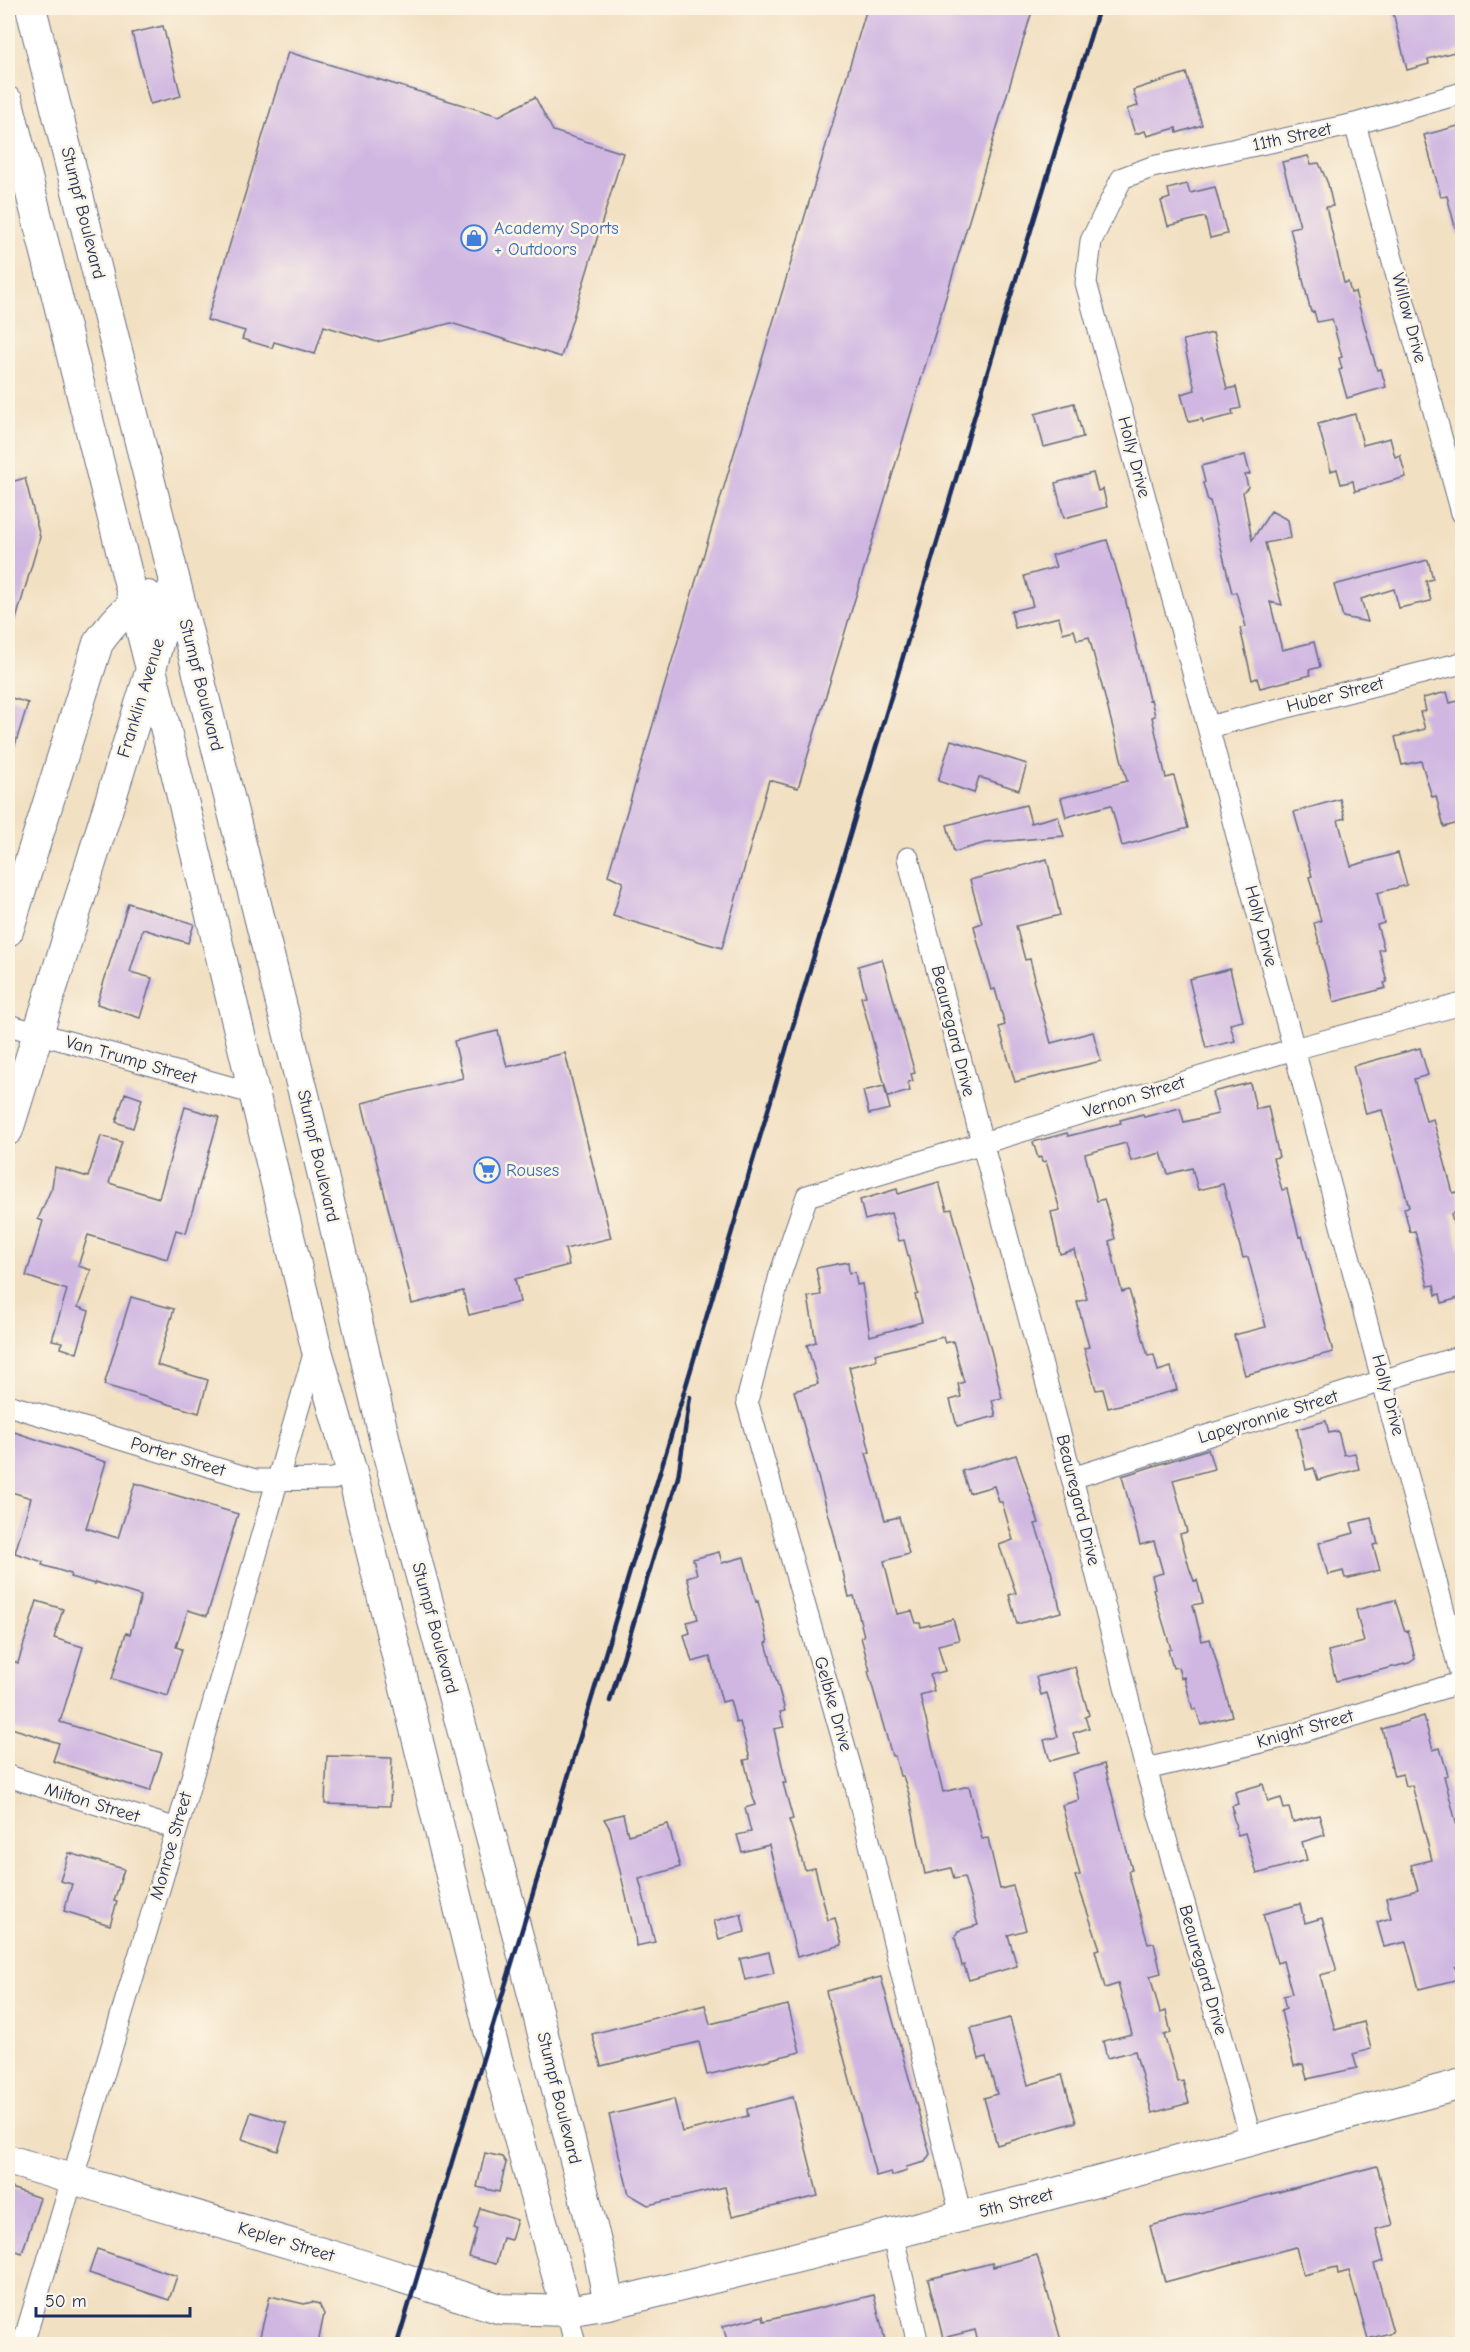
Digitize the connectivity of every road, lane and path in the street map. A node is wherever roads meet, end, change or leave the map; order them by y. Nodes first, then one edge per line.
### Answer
1 (32, 8) edge
2 (1462, 93) edge
3 (8, 102) edge
4 (1355, 124) junction
5 (1122, 178) joint
6 (1462, 513) edge
7 (175, 582) junction
8 (134, 603) junction
9 (1462, 663) edge
10 (151, 669) junction
11 (1208, 727) junction
12 (908, 858) dead end
13 (8, 931) edge
14 (1462, 1004) edge
15 (8, 1025) edge
16 (37, 1033) junction
17 (1294, 1049) junction
18 (255, 1094) junction
19 (8, 1130) edge
20 (982, 1142) junction
21 (807, 1196) joint
22 (316, 1347) junction
23 (1462, 1356) edge
24 (1384, 1381) junction
25 (8, 1405) edge
26 (352, 1473) junction
27 (1072, 1478) junction
28 (277, 1481) junction
29 (1462, 1680) edge
30 (1146, 1769) junction
31 (8, 1776) edge
32 (177, 1829) junction
33 (1462, 2084) edge
34 (1252, 2142) junction
35 (8, 2160) edge
36 (74, 2179) junction
37 (961, 2216) junction
38 (892, 2234) junction
39 (609, 2304) junction
40 (567, 2311) junction
41 (22, 2344) edge
42 (575, 2344) edge
43 (918, 2344) edge

1 - 7 main road, Stumpf Boulevard
2 - 4 street, 11th Street
3 - 8 main road
4 - 5 street, 11th Street
4 - 6 street, Willow Drive
5 - 11 street, Holly Drive
7 - 8 main road
7 - 10 main road, Franklin Avenue
7 - 39 main road, Stumpf Boulevard
8 - 10 main road
8 - 13 main road
9 - 11 street, Huber Street
10 - 16 main road, Franklin Avenue
10 - 18 main road
11 - 17 street, Holly Drive
12 - 20 street, Beauregard Drive
14 - 17 street, Vernon Street
15 - 16 street, Van Trump Street
16 - 18 street, Van Trump Street
16 - 19 main road, Franklin Avenue
17 - 20 street, Vernon Street
17 - 24 street, Holly Drive
18 - 22 main road
20 - 21 street, Vernon Street
20 - 27 street, Beauregard Drive
21 - 37 street, Gelbke Drive
22 - 26 main road
22 - 28 street, Monroe Street
23 - 24 street, Lapeyronnie Street
24 - 27 street, Lapeyronnie Street
24 - 29 street, Holly Drive
25 - 28 street, Porter Street
26 - 28 street, Porter Street
26 - 40 main road
27 - 30 street, Beauregard Drive
28 - 32 street, Monroe Street
29 - 30 street, Knight Street
30 - 34 street, Beauregard Drive
31 - 32 street, Milton Street
32 - 36 street, Monroe Street
33 - 34 main road, 5th Street
34 - 37 main road, 5th Street
35 - 36 main road, Kepler Street
36 - 40 main road, Kepler Street
36 - 41 street, Monroe Street
37 - 38 main road, 5th Street
38 - 39 main road, 5th Street
38 - 43 street
39 - 40 main road, 5th Street
40 - 42 street

